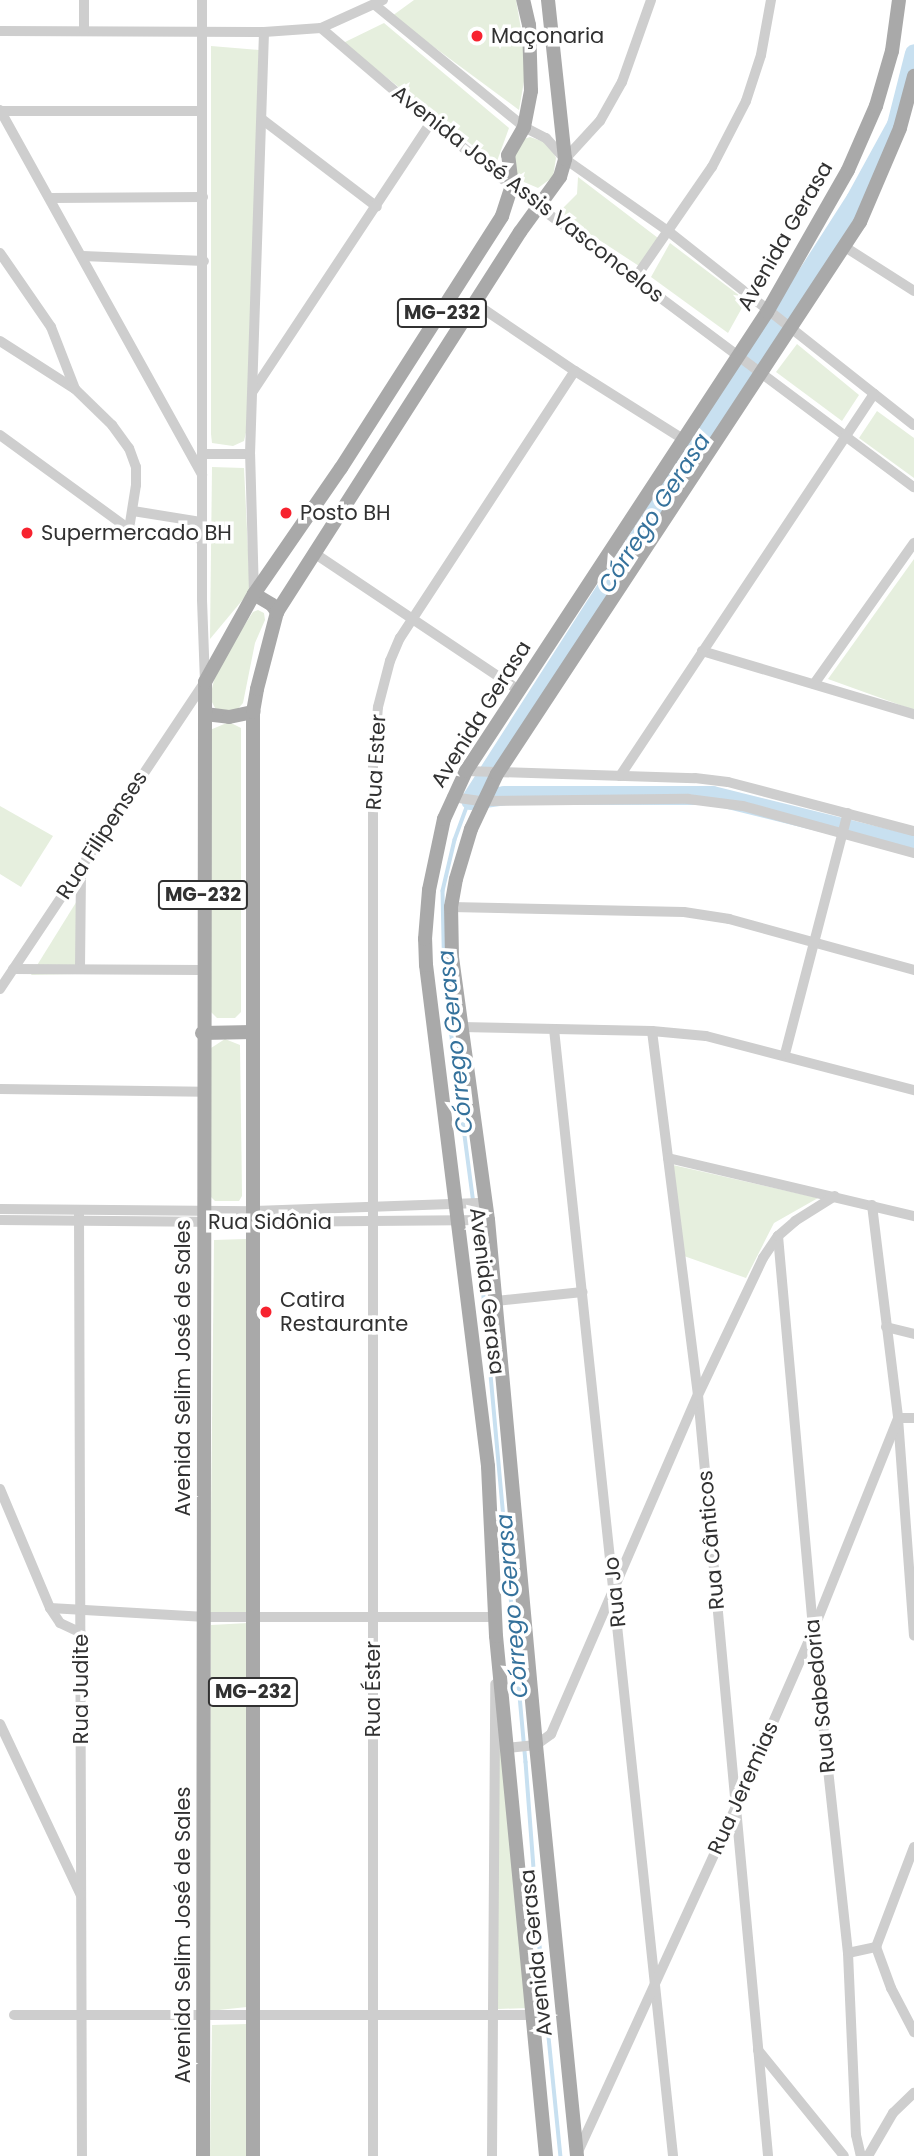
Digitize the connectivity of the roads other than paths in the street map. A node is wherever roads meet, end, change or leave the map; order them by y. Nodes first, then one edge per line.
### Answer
1 (84, 0) edge
2 (202, 0) edge
3 (523, 0) edge
4 (548, 0) edge
5 (651, 0) edge
6 (771, 0) edge
7 (899, 0) edge
8 (379, 3) edge
9 (321, 28) junction
10 (201, 30) junction
11 (0, 31) edge
12 (84, 31) junction
13 (264, 32) junction
14 (914, 76) edge
15 (0, 110) edge
16 (202, 111) junction
17 (262, 120) junction
18 (430, 122) junction
19 (524, 127) junction
20 (565, 159) junction
21 (512, 186) junction
22 (203, 197) junction
23 (51, 198) junction
24 (538, 205) junction
25 (377, 207) junction
26 (668, 231) junction
27 (845, 247) junction
28 (0, 253) edge
29 (83, 256) junction
30 (204, 261) junction
31 (636, 277) junction
32 (914, 291) edge
33 (476, 304) junction
34 (777, 320) junction
35 (0, 341) edge
36 (748, 365) junction
37 (575, 371) junction
38 (75, 389) junction
39 (252, 393) junction
40 (874, 394) junction
41 (914, 425) edge
42 (0, 435) edge
43 (845, 435) junction
44 (683, 439) junction
45 (203, 454) junction
46 (250, 454) junction
47 (341, 468) junction
48 (204, 478) junction
49 (361, 481) junction
50 (914, 487) edge
51 (133, 511) junction
52 (202, 522) junction
53 (129, 529) junction
54 (203, 539) junction
55 (914, 543) edge
56 (314, 553) junction
57 (254, 594) junction
58 (277, 612) junction
59 (412, 619) junction
60 (702, 651) junction
61 (205, 682) junction
62 (814, 684) junction
63 (519, 690) junction
64 (253, 712) junction
65 (205, 714) junction
66 (914, 714) edge
67 (470, 772) junction
68 (494, 775) junction
69 (620, 776) junction
70 (456, 798) junction
71 (480, 800) junction
72 (846, 823) junction
73 (914, 831) edge
74 (914, 853) edge
75 (81, 870) junction
76 (451, 907) junction
77 (814, 942) junction
78 (80, 968) junction
79 (13, 969) junction
80 (202, 970) junction
81 (914, 970) edge
82 (0, 989) edge
83 (461, 1027) junction
84 (554, 1029) junction
85 (652, 1031) junction
86 (253, 1032) junction
87 (202, 1033) junction
88 (785, 1054) junction
89 (0, 1089) edge
90 (914, 1090) edge
91 (203, 1093) junction
92 (668, 1158) junction
93 (835, 1196) junction
94 (482, 1203) junction
95 (459, 1205) junction
96 (872, 1205) junction
97 (372, 1208) junction
98 (0, 1209) edge
99 (79, 1216) junction
100 (203, 1216) junction
101 (914, 1216) edge
102 (253, 1217) junction
103 (0, 1220) edge
104 (461, 1220) junction
105 (483, 1220) junction
106 (372, 1222) junction
107 (778, 1236) junction
108 (583, 1292) junction
109 (496, 1301) junction
110 (886, 1327) junction
111 (914, 1334) edge
112 (698, 1395) junction
113 (898, 1418) junction
114 (914, 1418) edge
115 (0, 1489) edge
116 (615, 1584) junction
117 (50, 1608) junction
118 (81, 1611) junction
119 (495, 1616) junction
120 (206, 1617) junction
121 (253, 1617) junction
122 (372, 1618) junction
123 (813, 1631) junction
124 (81, 1633) junction
125 (914, 1635) edge
126 (496, 1636) junction
127 (0, 1724) edge
128 (533, 1746) junction
129 (509, 1748) junction
130 (735, 1809) junction
131 (914, 1847) edge
132 (82, 1898) junction
133 (876, 1947) junction
134 (848, 1953) junction
135 (654, 1983) junction
136 (373, 2013) junction
137 (14, 2015) dead end
138 (82, 2015) junction
139 (203, 2015) junction
140 (253, 2015) junction
141 (492, 2015) junction
142 (533, 2015) junction
143 (914, 2032) edge
144 (758, 2050) junction
145 (914, 2093) edge
146 (577, 2155) edge
147 (82, 2156) edge
148 (203, 2156) edge
149 (253, 2156) edge
150 (373, 2156) edge
151 (492, 2156) edge
152 (546, 2156) edge
153 (673, 2156) edge
154 (768, 2156) edge
155 (844, 2156) edge
156 (861, 2156) edge
157 (868, 2156) edge

1 - 12 street
2 - 10 street
3 - 19 main road, MG-232
4 - 20 main road
5 - 20 street
6 - 26 street
7 - 34 main road, Avenida Gerasa
8 - 9 street
8 - 19 street
9 - 13 street
9 - 18 street, Avenida José Assis Vasconcelos
10 - 12 street
10 - 13 street
10 - 16 street
11 - 12 street
13 - 17 street
14 - 27 main road, Avenida Gerasa
15 - 16 street
15 - 23 street
16 - 22 street
17 - 25 street
17 - 39 street
18 - 21 street, Avenida José Assis Vasconcelos
18 - 25 street
19 - 20 street
19 - 21 main road, MG-232
20 - 24 main road, MG-232
20 - 26 street
21 - 24 street, Avenida José Assis Vasconcelos
21 - 47 main road, MG-232
22 - 23 street
22 - 30 street
23 - 29 street
24 - 31 street, Avenida José Assis Vasconcelos
24 - 33 main road, MG-232
25 - 39 street
26 - 31 street
26 - 34 street
27 - 32 street
27 - 34 main road, Avenida Gerasa
28 - 38 street
29 - 30 street
29 - 48 street
30 - 45 street
31 - 36 street, Avenida José Assis Vasconcelos
33 - 37 street
33 - 49 main road, MG-232
34 - 36 main road, Avenida Gerasa
34 - 36 main road, Avenida Gerasa
34 - 40 street
35 - 38 street
36 - 43 street, Avenida José Assis Vasconcelos
36 - 44 main road, Avenida Gerasa
36 - 68 main road, Avenida Gerasa
37 - 44 street
37 - 59 street, Rua Ester
38 - 51 street
39 - 46 street
40 - 41 street
40 - 43 street
42 - 53 street
43 - 50 street, Avenida José Assis Vasconcelos
43 - 60 street
44 - 63 main road, Avenida Gerasa
45 - 46 street
45 - 48 street
46 - 57 street
47 - 49 main road
47 - 57 main road, MG-232
48 - 52 street
49 - 56 main road, MG-232
51 - 52 street
51 - 53 street
52 - 54 street
53 - 54 street
54 - 61 street
55 - 62 street
56 - 58 main road, MG-232
56 - 59 street
57 - 58 main road
57 - 61 main road, Avenida Selim José de Sales / MG-232
58 - 64 main road, MG-232
59 - 63 street
59 - 97 street, Rua Ester
60 - 62 street
60 - 69 street
61 - 65 main road, Avenida Selim José de Sales / MG-232
61 - 75 street, Rua Filipenses
62 - 66 street
63 - 67 main road, Avenida Gerasa
64 - 65 main road
64 - 86 main road, MG-232
65 - 80 main road, Avenida Selim José de Sales / MG-232
67 - 68 street
67 - 70 main road, Avenida Gerasa
68 - 69 street
68 - 71 main road, Avenida Gerasa
69 - 72 street
70 - 71 street
70 - 95 main road, Avenida Gerasa
71 - 72 street
71 - 76 main road, Avenida Gerasa
72 - 73 street
72 - 74 street
72 - 77 street
75 - 78 street
75 - 79 street, Rua Filipenses
76 - 77 street
76 - 83 main road, Avenida Gerasa
77 - 81 street
77 - 88 street
78 - 79 street
78 - 80 street
79 - 82 street, Rua Filipenses
80 - 87 main road, Avenida Selim José de Sales / MG-232
83 - 84 street
83 - 94 main road, Avenida Gerasa
84 - 85 street
84 - 108 street, Rua Jo
85 - 88 street
85 - 92 street, Rua Cânticos
86 - 87 main road
86 - 102 main road, MG-232
87 - 91 main road, Avenida Selim José de Sales / MG-232
88 - 90 street
89 - 91 street
91 - 100 main road, Avenida Selim José de Sales / MG-232
92 - 93 street
92 - 112 street, Rua Cânticos
93 - 96 street
93 - 107 street
94 - 95 street, Rua Sidônia
94 - 105 main road, Avenida Gerasa
95 - 97 street, Rua Sidônia
95 - 104 main road, Avenida Gerasa
96 - 101 street
96 - 110 street
97 - 102 street, Rua Sidônia
97 - 106 street, Rua Ester
98 - 99 street, Rua Sidônia
99 - 100 street, Rua Sidônia
99 - 103 street, Rua Sidônia
99 - 118 street, Rua Judite
100 - 102 street, Rua Sidônia
100 - 120 main road, Avenida Selim José de Sales / MG-232
102 - 106 street, Rua Sidônia
102 - 121 main road, MG-232
104 - 105 street, Rua Sidônia
104 - 106 street, Rua Sidônia
104 - 119 main road, Avenida Gerasa
105 - 109 main road, Avenida Gerasa
106 - 122 street, Rua Éster
107 - 112 street
107 - 123 street, Rua Sabedoria
108 - 109 street
108 - 116 street, Rua Jo
109 - 128 main road, Avenida Gerasa
110 - 111 street
110 - 113 street
112 - 116 street
112 - 130 street, Rua Cânticos
113 - 114 street
113 - 123 street, Rua Jeremias
113 - 125 street
115 - 117 street
116 - 128 street
116 - 135 street, Rua Jo
117 - 118 street
117 - 124 street
118 - 120 street
118 - 124 street, Rua Judite
119 - 122 street
119 - 126 main road, Avenida Gerasa
120 - 121 street
120 - 139 main road, Avenida Selim José de Sales / MG-232
121 - 122 street
121 - 140 main road, MG-232
122 - 136 street, Rua Éster
123 - 130 street, Rua Jeremias
123 - 134 street, Rua Sabedoria
124 - 132 street, Rua Judite
126 - 129 main road, Avenida Gerasa
126 - 141 street
127 - 132 street
128 - 129 street
128 - 146 main road, Avenida Gerasa
129 - 142 main road, Avenida Gerasa
130 - 135 street, Rua Jeremias
130 - 144 street, Rua Cânticos
131 - 133 street
132 - 138 street, Rua Judite
133 - 134 street
133 - 143 street
134 - 156 street, Rua Sabedoria
135 - 146 street, Rua Jeremias
135 - 153 street, Rua Jo
136 - 140 street
136 - 141 street
136 - 150 street, Rua Éster
137 - 138 street
138 - 139 street
138 - 147 street, Rua Judite
139 - 140 street
139 - 148 main road, Avenida Selim José de Sales / MG-232
140 - 149 main road, MG-232
141 - 142 street
141 - 151 street
142 - 152 main road, Avenida Gerasa
144 - 154 street, Rua Cânticos
144 - 155 street
145 - 157 street

